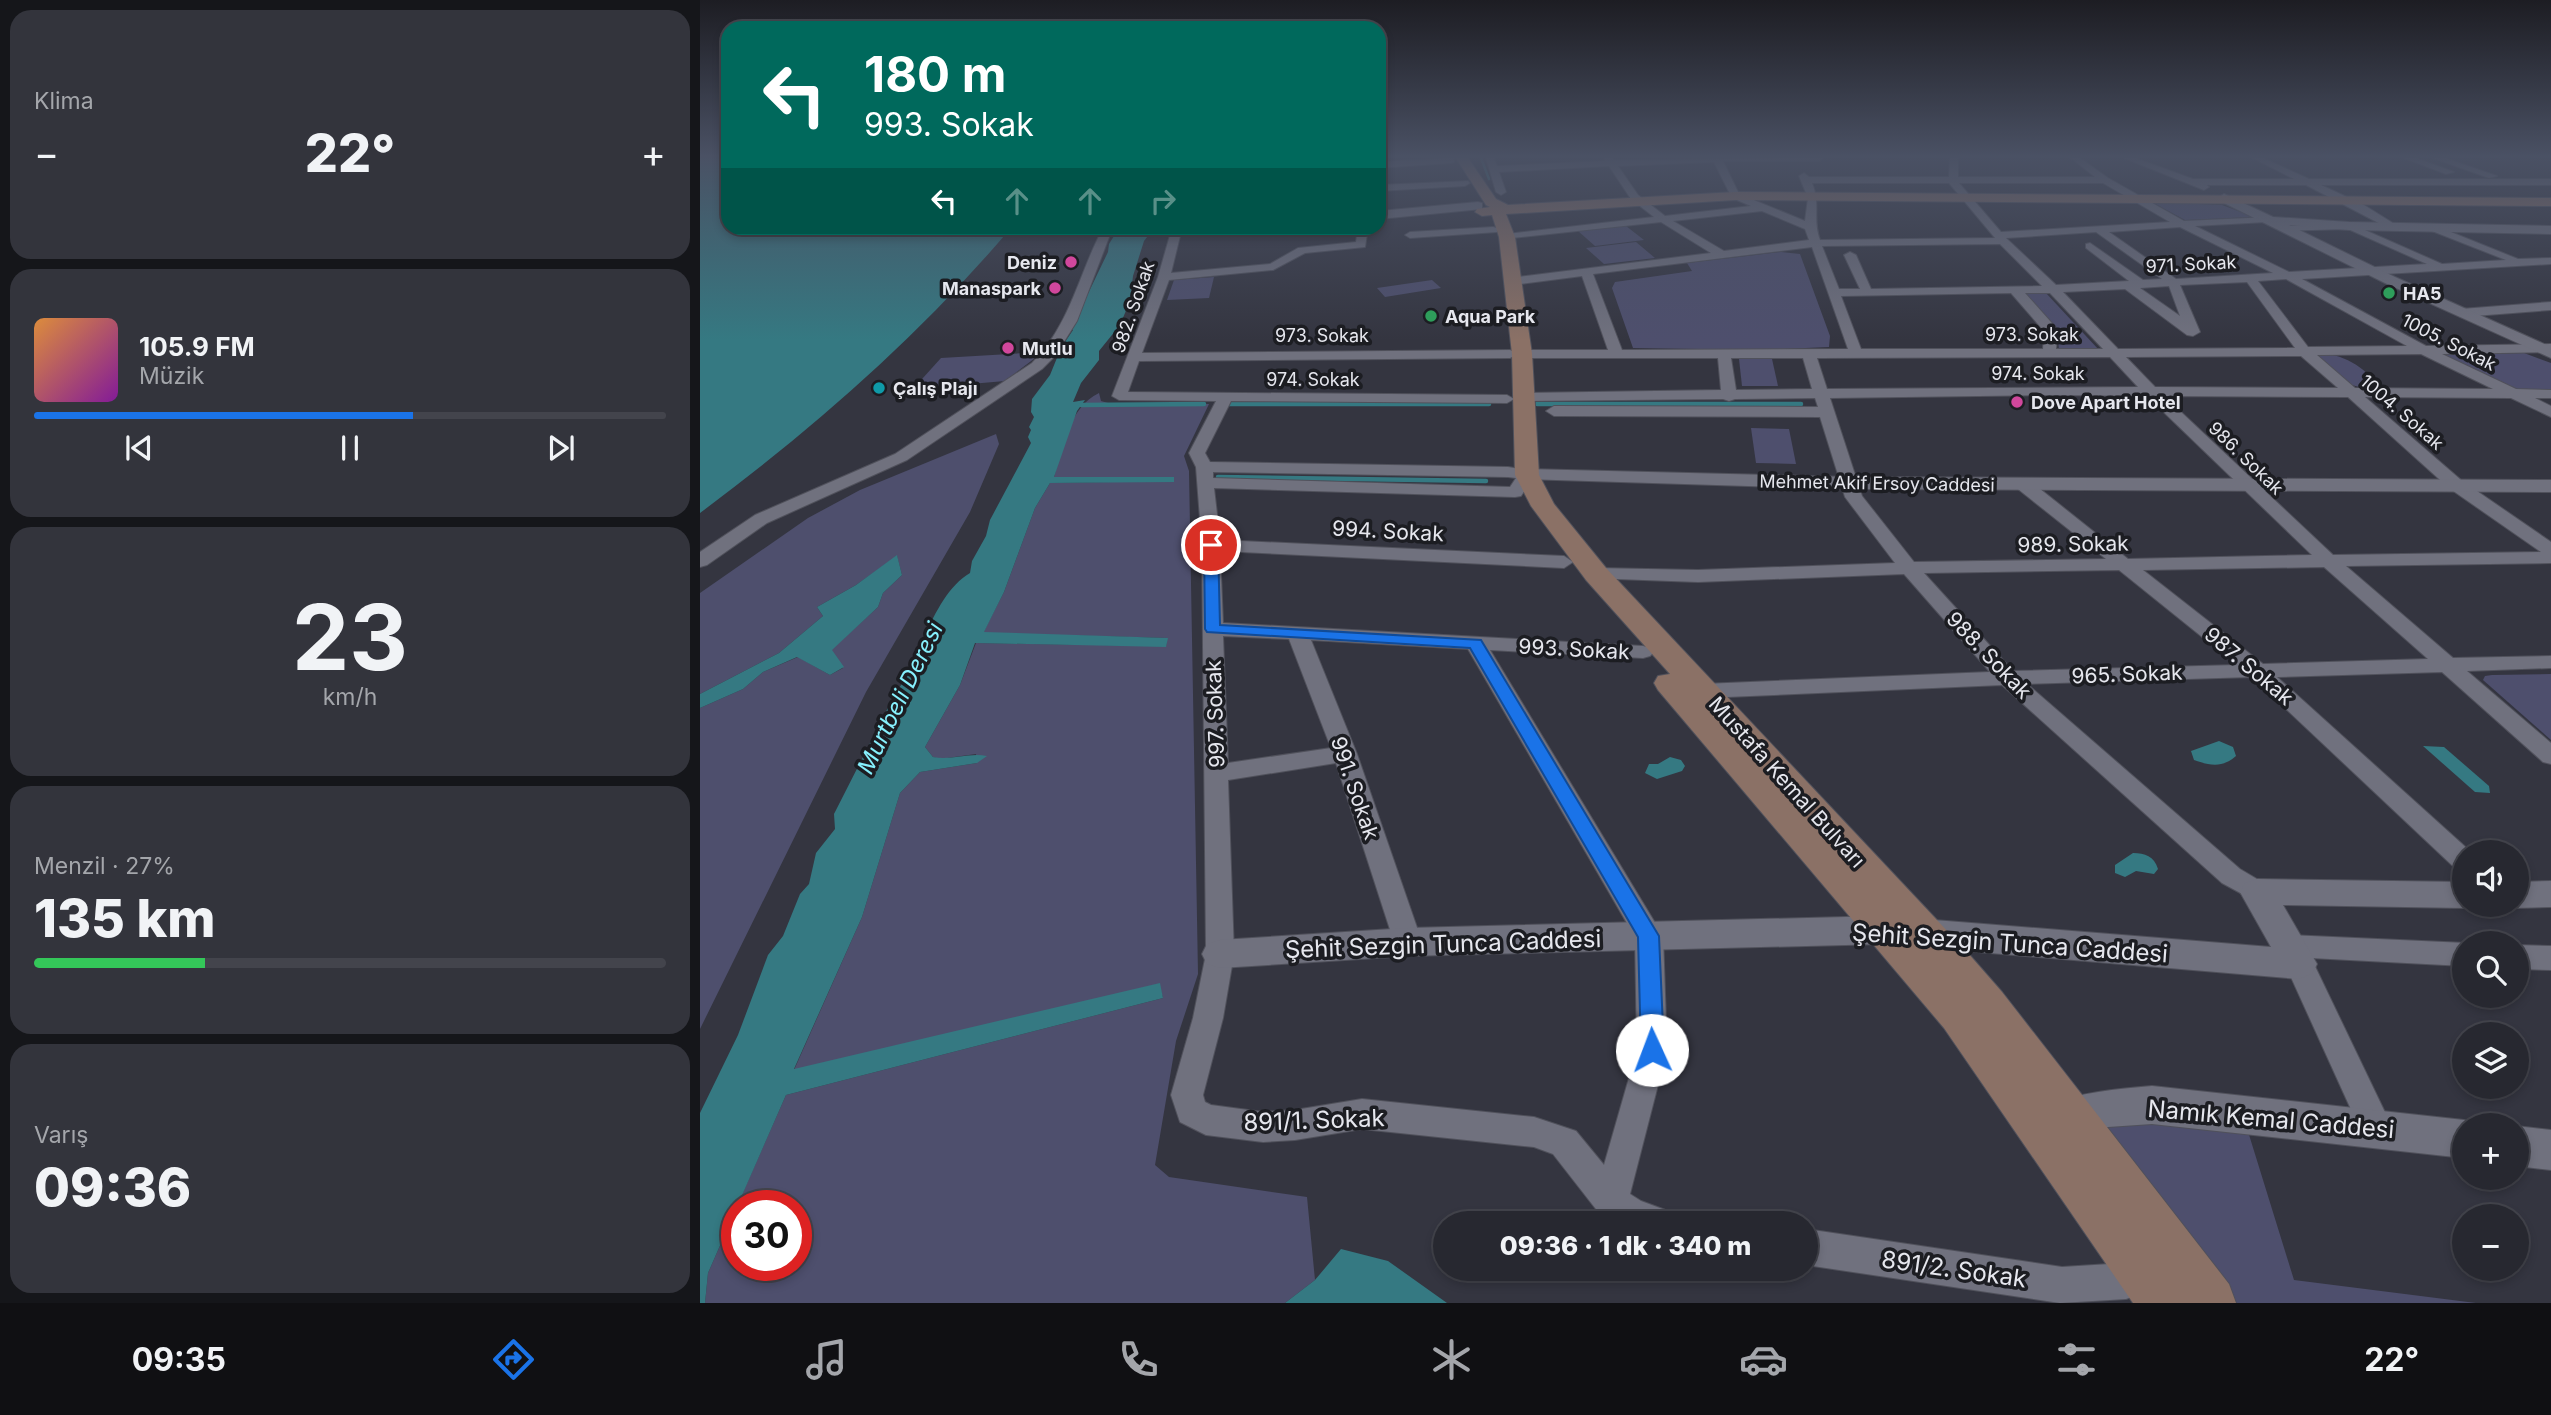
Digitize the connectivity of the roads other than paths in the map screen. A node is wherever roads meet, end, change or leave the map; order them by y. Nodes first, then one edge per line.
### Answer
1 (1498, 219) edge
2 (1674, 219) edge
3 (1788, 219) edge
4 (1811, 219) edge
5 (1984, 219) edge
6 (2175, 219) edge
7 (2270, 219) edge
8 (2378, 219) edge
9 (1664, 220) junction
10 (2182, 223) junction
11 (2280, 224) junction
12 (2349, 226) junction
13 (1810, 227) junction
14 (2392, 227) junction
15 (2431, 227) junction
16 (2100, 230) junction
17 (2551, 230) edge
18 (1500, 234) junction
19 (1105, 235) edge
20 (1175, 235) edge
21 (1363, 235) edge
22 (1410, 235) dead end
23 (2005, 243) junction
24 (2090, 246) dead end
25 (1817, 249) junction
26 (1720, 253) junction
27 (1850, 255) junction
28 (2519, 261) junction
29 (2551, 261) edge
30 (2442, 266) junction
31 (2539, 269) junction
32 (2371, 271) junction
33 (1586, 272) junction
34 (2551, 274) edge
35 (1164, 276) junction
36 (2288, 276) junction
37 (2250, 278) junction
38 (2390, 280) junction
39 (1513, 281) junction
40 (2173, 282) junction
41 (2134, 284) junction
42 (2053, 289) junction
43 (2015, 290) junction
44 (1867, 292) junction
45 (1832, 293) junction
46 (2551, 306) edge
47 (2461, 313) junction
48 (2192, 332) junction
49 (2422, 349) junction
50 (2548, 350) edge
51 (2304, 351) junction
52 (1616, 352) junction
53 (1724, 353) junction
54 (2115, 353) junction
55 (2203, 353) junction
56 (1516, 354) junction
57 (1809, 354) junction
58 (1856, 354) junction
59 (2049, 354) junction
60 (1135, 358) junction
61 (2152, 393) junction
62 (2516, 394) junction
63 (2551, 394) edge
64 (2352, 395) junction
65 (1730, 397) junction
66 (1223, 403) junction
67 (1515, 404) junction
68 (1822, 404) junction
69 (2551, 412) edge
70 (1205, 475) junction
71 (1517, 480) junction
72 (1848, 483) junction
73 (2455, 484) junction
74 (2024, 485) junction
75 (2246, 485) junction
76 (2551, 486) edge
77 (1211, 545) junction
78 (2551, 550) edge
79 (2551, 557) edge
80 (700, 561) edge
81 (1564, 562) junction
82 (2331, 563) junction
83 (2126, 567) junction
84 (1909, 568) junction
85 (1596, 573) junction
86 (1212, 629) junction
87 (1298, 635) junction
88 (1475, 643) junction
89 (1643, 652) junction
90 (2551, 662) edge
91 (2444, 664) junction
92 (2258, 670) junction
93 (2007, 678) junction
94 (1703, 691) junction
95 (1345, 754) junction
96 (2551, 756) edge
97 (1218, 773) junction
98 (2452, 850) edge
99 (2257, 892) junction
100 (2551, 894) edge
101 (2452, 895) edge
102 (2529, 895) edge
103 (1884, 930) junction
104 (1926, 934) junction
105 (1649, 936) junction
106 (1408, 942) junction
107 (1220, 954) junction
108 (2452, 954) edge
109 (2294, 955) junction
110 (2529, 957) edge
111 (2551, 958) edge
112 (2054, 1121) junction
113 (2376, 1127) junction
114 (2452, 1137) edge
115 (2529, 1147) edge
116 (2551, 1150) edge
117 (1611, 1201) junction
118 (1625, 1211) edge
119 (1818, 1249) edge
120 (2154, 1289) edge
121 (2210, 1303) edge

1 - 18 main road, Mustafa Kemal Bulvarı
2 - 9 street
3 - 13 street
4 - 13 street
5 - 23 street, 986. Sokak
6 - 10 street, 1005. Sokak
7 - 11 street
8 - 14 street
9 - 18 street
9 - 26 street
10 - 11 street
10 - 16 street
10 - 36 street, 1005. Sokak
11 - 12 street
11 - 32 street
12 - 14 street
12 - 30 street
13 - 25 street
14 - 15 street
15 - 17 street
15 - 28 street
16 - 23 street
16 - 40 street
18 - 22 street
18 - 39 main road, Mustafa Kemal Bulvarı
18 - 56 main road, Mustafa Kemal Bulvarı
19 - 80 street
20 - 35 street, 982. Sokak
21 - 35 street
23 - 25 street
23 - 27 street
23 - 42 street, 986. Sokak
24 - 41 street
25 - 26 street
25 - 27 street
25 - 45 street
26 - 33 street
27 - 44 street
28 - 29 street, 971. Sokak
28 - 30 street, 971. Sokak
28 - 31 street
30 - 32 street, 971. Sokak
31 - 34 street
31 - 38 street
32 - 36 street, 971. Sokak
32 - 38 street
33 - 39 street
33 - 52 street
35 - 60 street, 982. Sokak
36 - 37 street, 971. Sokak
36 - 49 street, 1005. Sokak
37 - 40 street, 971. Sokak
37 - 51 street, 1004. Sokak
38 - 47 street
39 - 56 main road, Mustafa Kemal Bulvarı
40 - 41 street, 971. Sokak
40 - 48 street
41 - 42 street, 971. Sokak
41 - 48 street
42 - 43 street, 971. Sokak
42 - 54 street, 986. Sokak
43 - 44 street, 971. Sokak
43 - 59 street
44 - 45 street, 971. Sokak
45 - 58 street
46 - 47 street
47 - 50 street
48 - 55 street
49 - 50 street, 973. Sokak
49 - 51 street, 973. Sokak
49 - 62 street, 1005. Sokak
51 - 55 street, 973. Sokak
51 - 64 street, 1004. Sokak
52 - 53 street, 973. Sokak
52 - 56 street, 973. Sokak
53 - 57 street, 973. Sokak
53 - 65 street
54 - 55 street, 973. Sokak
54 - 59 street, 973. Sokak
54 - 61 street, 986. Sokak
56 - 60 street, 973. Sokak
56 - 67 main road, Mustafa Kemal Bulvarı
57 - 58 street, 973. Sokak
57 - 68 street, 988. Sokak
58 - 59 street, 973. Sokak
60 - 66 street, 982. Sokak
61 - 64 street, 974. Sokak
61 - 68 street, 974. Sokak
61 - 75 street, 986. Sokak
62 - 63 street, 974. Sokak
62 - 64 street, 974. Sokak
62 - 69 street, 1005. Sokak
64 - 73 street, 1004. Sokak
65 - 67 street, 974. Sokak
65 - 68 street, 974. Sokak
66 - 67 street
66 - 70 street, 997. Sokak
67 - 68 street
67 - 71 main road, Mustafa Kemal Bulvarı
68 - 72 street, 988. Sokak
70 - 71 street
70 - 77 street, 997. Sokak
71 - 72 street, Mehmet Akif Ersoy Caddesi
71 - 81 main road, Mustafa Kemal Bulvarı
71 - 85 main road, Mustafa Kemal Bulvarı
72 - 74 street, Mehmet Akif Ersoy Caddesi
72 - 84 street, 988. Sokak
73 - 75 street, Mehmet Akif Ersoy Caddesi
73 - 76 street, Mehmet Akif Ersoy Caddesi
73 - 78 street, 1004. Sokak
74 - 75 street, Mehmet Akif Ersoy Caddesi
74 - 83 street, 987. Sokak
75 - 82 street, 986. Sokak
77 - 81 street, 994. Sokak
77 - 86 street, 997. Sokak
79 - 82 street, 989. Sokak
81 - 89 main road, Mustafa Kemal Bulvarı
82 - 83 street, 989. Sokak
82 - 91 street, 986. Sokak
83 - 84 street, 989. Sokak
83 - 92 street, 987. Sokak
84 - 85 street, 989. Sokak
84 - 93 street, 988. Sokak
85 - 94 main road, Mustafa Kemal Bulvarı
86 - 87 street, 993. Sokak
86 - 97 street, 997. Sokak
87 - 88 street, 993. Sokak
87 - 95 street, 991. Sokak
88 - 89 street, 993. Sokak
88 - 105 street
89 - 103 main road, Mustafa Kemal Bulvarı
90 - 91 street, 965. Sokak
91 - 92 street, 965. Sokak
91 - 96 street, 986. Sokak
92 - 93 street, 965. Sokak
92 - 98 street, 987. Sokak
93 - 94 street, 965. Sokak
93 - 99 street, 988. Sokak
94 - 104 main road, Mustafa Kemal Bulvarı
95 - 97 street
95 - 106 street, 991. Sokak
97 - 107 street, 997. Sokak
99 - 101 street
99 - 109 street
100 - 102 street
103 - 104 street, Şehit Sezgin Tunca Caddesi
103 - 105 street, Şehit Sezgin Tunca Caddesi
103 - 112 main road, Mustafa Kemal Bulvarı
104 - 109 street, Şehit Sezgin Tunca Caddesi
104 - 112 main road, Mustafa Kemal Bulvarı
105 - 106 street, Şehit Sezgin Tunca Caddesi
105 - 117 street
106 - 107 street, Şehit Sezgin Tunca Caddesi
107 - 117 street, 891/1. Sokak
108 - 109 street
109 - 113 street
110 - 111 street
112 - 113 street, Namık Kemal Caddesi
112 - 120 main road, Mustafa Kemal Bulvarı
112 - 121 main road, Mustafa Kemal Bulvarı
113 - 114 street, Namık Kemal Caddesi
115 - 116 street
117 - 118 street
119 - 120 street, 891/2. Sokak

